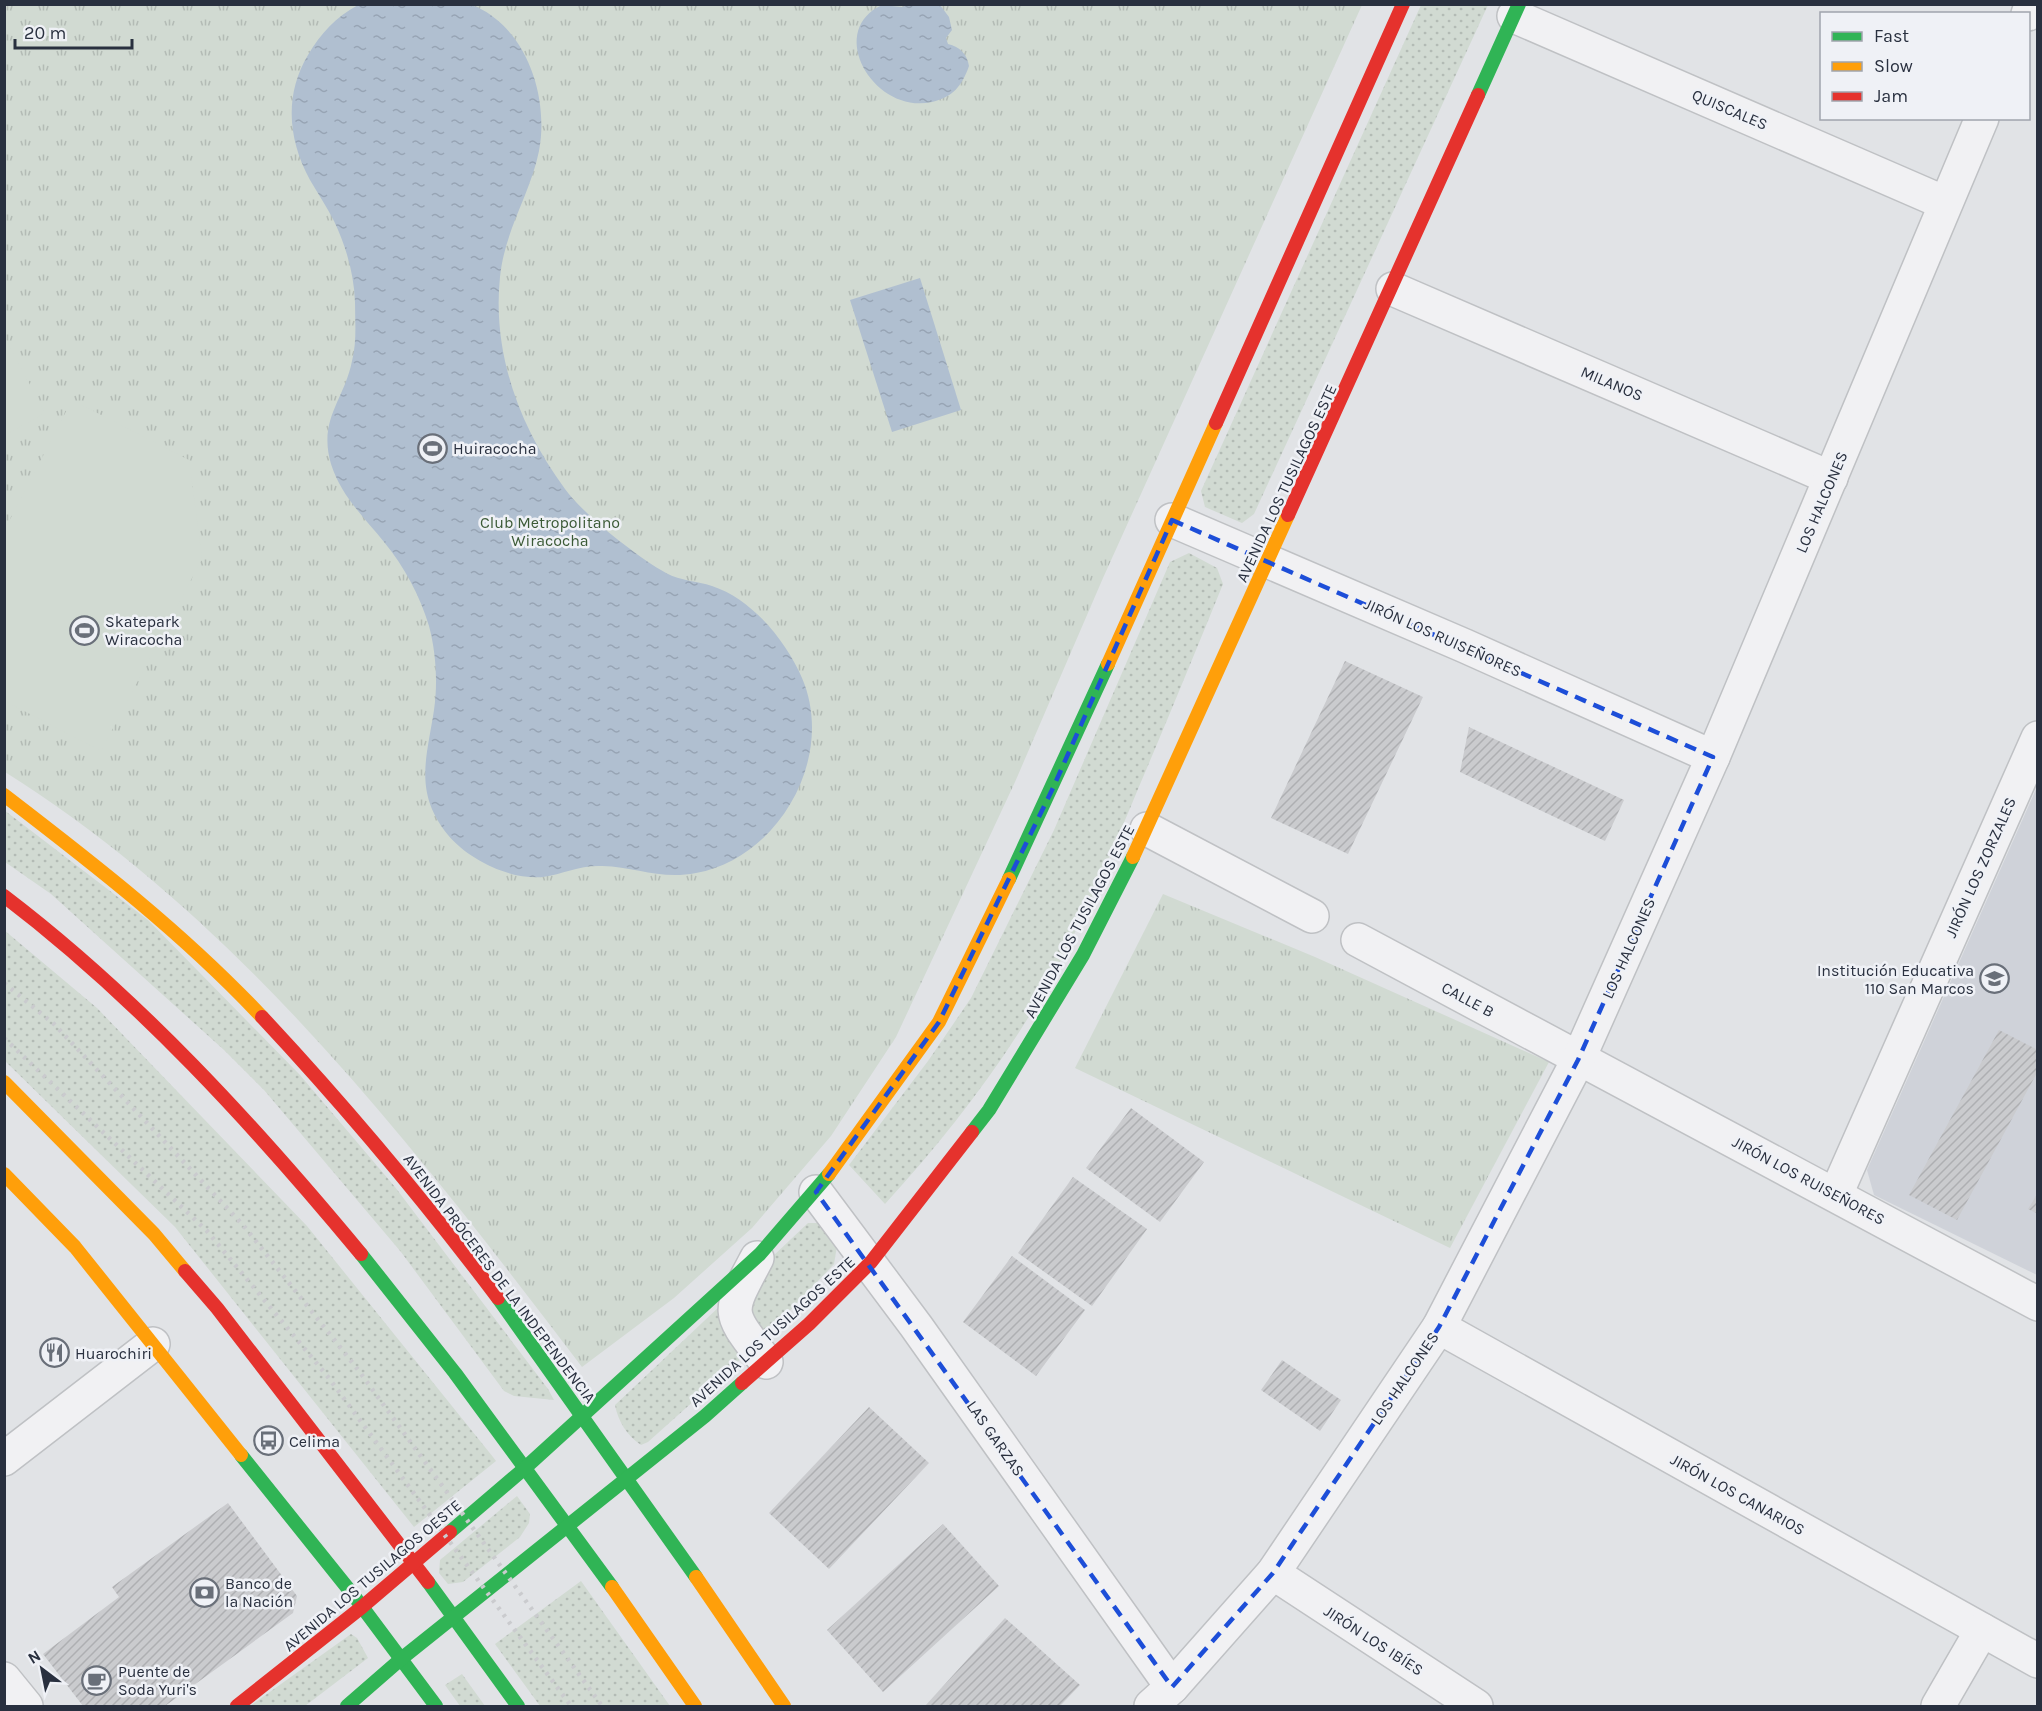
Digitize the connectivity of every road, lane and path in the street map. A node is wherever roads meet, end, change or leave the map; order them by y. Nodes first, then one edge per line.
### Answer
1 (1403, 4) edge
2 (1516, 10) edge
3 (1981, 120) edge
4 (1945, 202) junction
5 (1393, 289) junction
6 (1831, 478) junction
7 (1172, 520) junction
8 (1268, 560) junction
9 (2037, 738) edge
10 (1713, 757) junction
11 (4, 795) edge
12 (1147, 829) junction
13 (4, 896) edge
14 (1312, 916) dead end
15 (1358, 940) dead end
16 (1578, 1060) junction
17 (4, 1082) edge
18 (4, 1174) edge
19 (816, 1192) junction
20 (1836, 1194) junction
21 (760, 1254) junction
22 (871, 1262) junction
23 (2037, 1304) edge
24 (1439, 1327) junction
25 (153, 1344) junction
26 (766, 1362) junction
27 (584, 1417) junction
28 (4, 1460) edge
29 (525, 1468) junction
30 (627, 1478) junction
31 (568, 1524) junction
32 (414, 1564) junction
33 (1273, 1573) junction
34 (362, 1607) junction
35 (454, 1617) junction
36 (1982, 1630) junction
37 (401, 1659) junction
38 (2037, 1661) edge
39 (4, 1679) edge
40 (1162, 1697) edge
41 (26, 1707) edge
42 (237, 1707) edge
43 (347, 1707) edge
44 (436, 1707) edge
45 (518, 1707) edge
46 (695, 1707) edge
47 (784, 1707) edge
48 (1476, 1707) edge
49 (1938, 1707) edge

1 - 7 main road
2 - 4 street, QUISCALES
2 - 5 main road, AVENIDA LOS TUSILAGOS ESTE
3 - 4 street, LOS HALCONES
4 - 6 street, LOS HALCONES
5 - 6 street, MILANOS
5 - 8 main road, AVENIDA LOS TUSILAGOS ESTE
6 - 10 street, LOS HALCONES
7 - 8 street, JIRÓN LOS RUISEÑORES
7 - 19 main road
8 - 10 street, JIRÓN LOS RUISEÑORES
8 - 12 main road, AVENIDA LOS TUSILAGOS ESTE
9 - 20 street, JIRÓN LOS ZORZALES
10 - 16 street, LOS HALCONES
11 - 27 main road, AVENIDA PRÓCERES DE LA INDEPENDENCIA
12 - 14 street
12 - 22 main road, AVENIDA LOS TUSILAGOS ESTE
13 - 29 main road
15 - 16 street, CALLE B
16 - 20 street, JIRÓN LOS RUISEÑORES
16 - 24 street, LOS HALCONES
17 - 32 main road
18 - 25 main road
19 - 21 main road
19 - 22 street, LAS GARZAS
20 - 23 street, JIRÓN LOS RUISEÑORES
21 - 26 street
21 - 27 main road
22 - 26 main road, AVENIDA LOS TUSILAGOS ESTE
22 - 40 street, LAS GARZAS
24 - 33 street, LOS HALCONES
24 - 36 street, JIRÓN LOS CANARIOS
25 - 28 street
25 - 34 main road
26 - 30 main road, AVENIDA LOS TUSILAGOS ESTE
27 - 29 main road
27 - 30 main road, AVENIDA PRÓCERES DE LA INDEPENDENCIA
29 - 31 main road
29 - 32 main road, AVENIDA LOS TUSILAGOS OESTE
30 - 31 main road, AVENIDA LOS TUSILAGOS ESTE
30 - 47 main road, AVENIDA PRÓCERES DE LA INDEPENDENCIA
31 - 35 main road, AVENIDA LOS TUSILAGOS ESTE
31 - 46 main road
32 - 34 main road, AVENIDA LOS TUSILAGOS OESTE
32 - 35 main road
33 - 40 street, LOS HALCONES
33 - 48 street, JIRÓN LOS IBÍES
34 - 37 main road
34 - 42 main road, AVENIDA LOS TUSILAGOS OESTE
35 - 37 main road, AVENIDA LOS TUSILAGOS ESTE
35 - 45 main road
36 - 38 street, JIRÓN LOS CANARIOS
36 - 49 street
37 - 43 main road
37 - 44 main road
39 - 41 street

